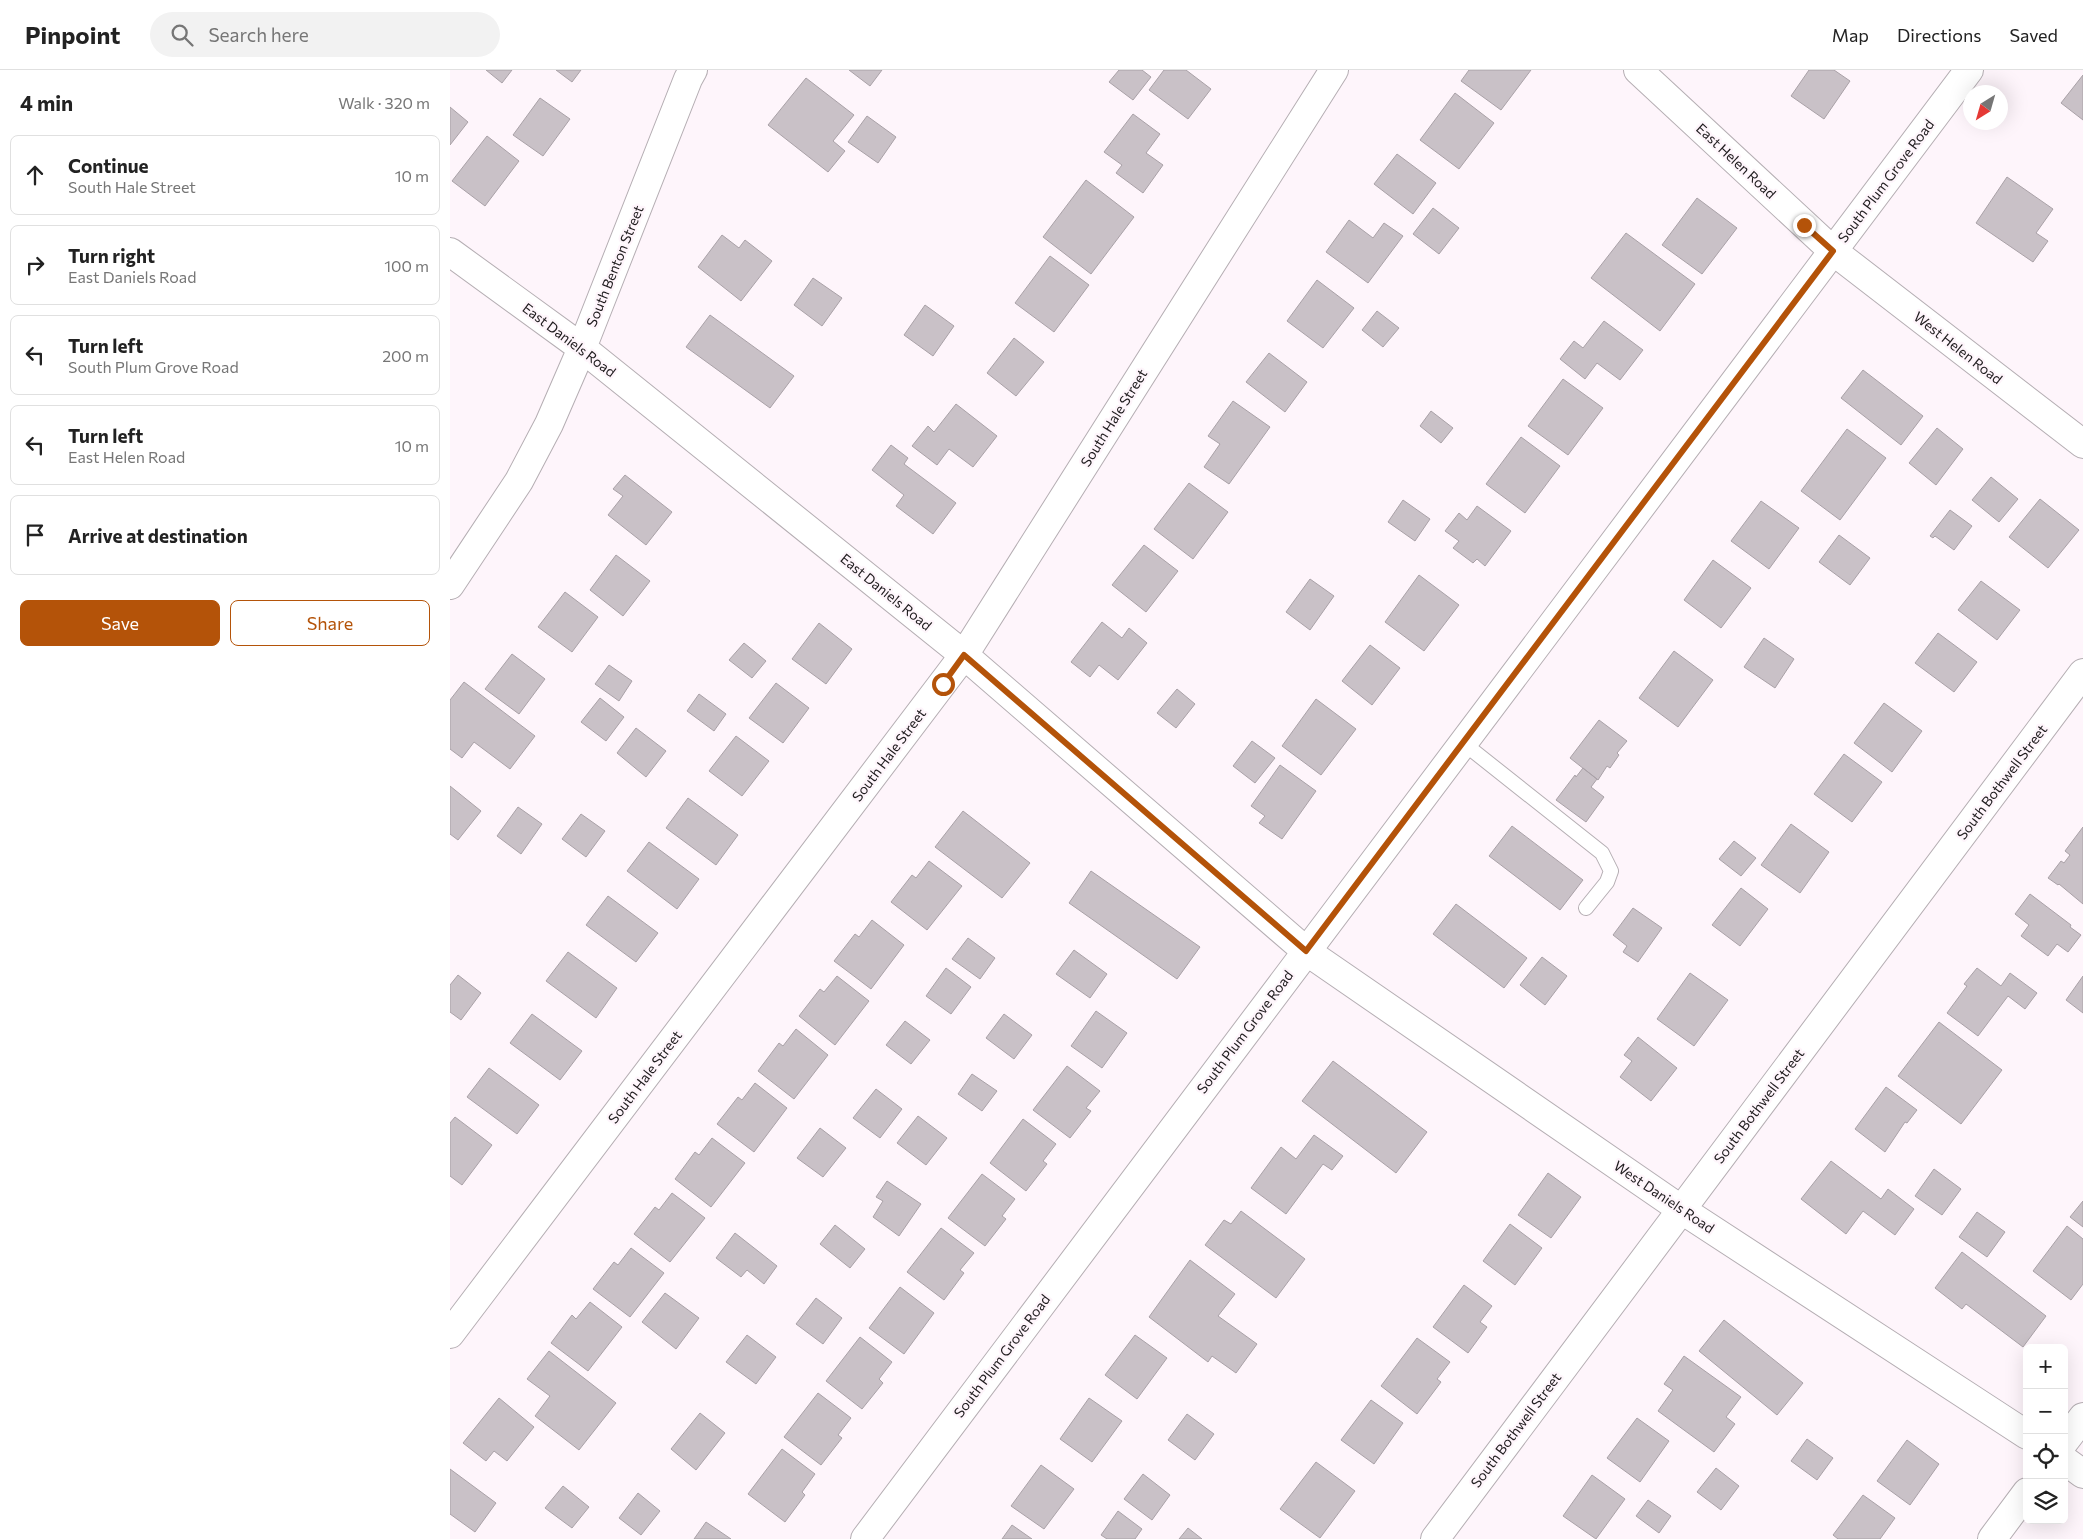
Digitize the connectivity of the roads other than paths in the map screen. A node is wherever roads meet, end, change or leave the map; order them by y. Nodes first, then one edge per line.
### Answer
1 (693, 70) edge
2 (1334, 70) edge
3 (1638, 70) edge
4 (1969, 70) edge
5 (1833, 251) junction
6 (450, 252) edge
7 (582, 348) junction
8 (2083, 444) edge
9 (450, 585) edge
10 (964, 655) junction
11 (2083, 672) edge
12 (1462, 742) junction
13 (1586, 908) dead end
14 (1306, 951) junction
15 (1682, 1210) junction
16 (450, 1334) edge
17 (2083, 1417) edge
18 (2025, 1434) edge
19 (2068, 1437) edge
20 (2068, 1463) edge
21 (2083, 1474) edge
22 (2023, 1497) edge
23 (865, 1539) edge
24 (1435, 1539) edge
25 (1992, 1539) edge

1 - 7 street, South Benton Street
2 - 10 street, South Hale Street
3 - 5 street, East Helen Road
4 - 5 street, South Plum Grove Road
5 - 8 street, West Helen Road
5 - 12 street, South Plum Grove Road
6 - 7 street, East Daniels Road
7 - 9 street, South Benton Street
7 - 10 street, East Daniels Road
10 - 14 street, East Daniels Road
10 - 16 street, South Hale Street
11 - 15 street, South Bothwell Street
12 - 13 lane
12 - 14 street, South Plum Grove Road
14 - 15 street, West Daniels Road
14 - 23 street, South Plum Grove Road
15 - 18 street, West Daniels Road
15 - 24 street, South Bothwell Street
17 - 19 street
20 - 21 street
22 - 25 street

